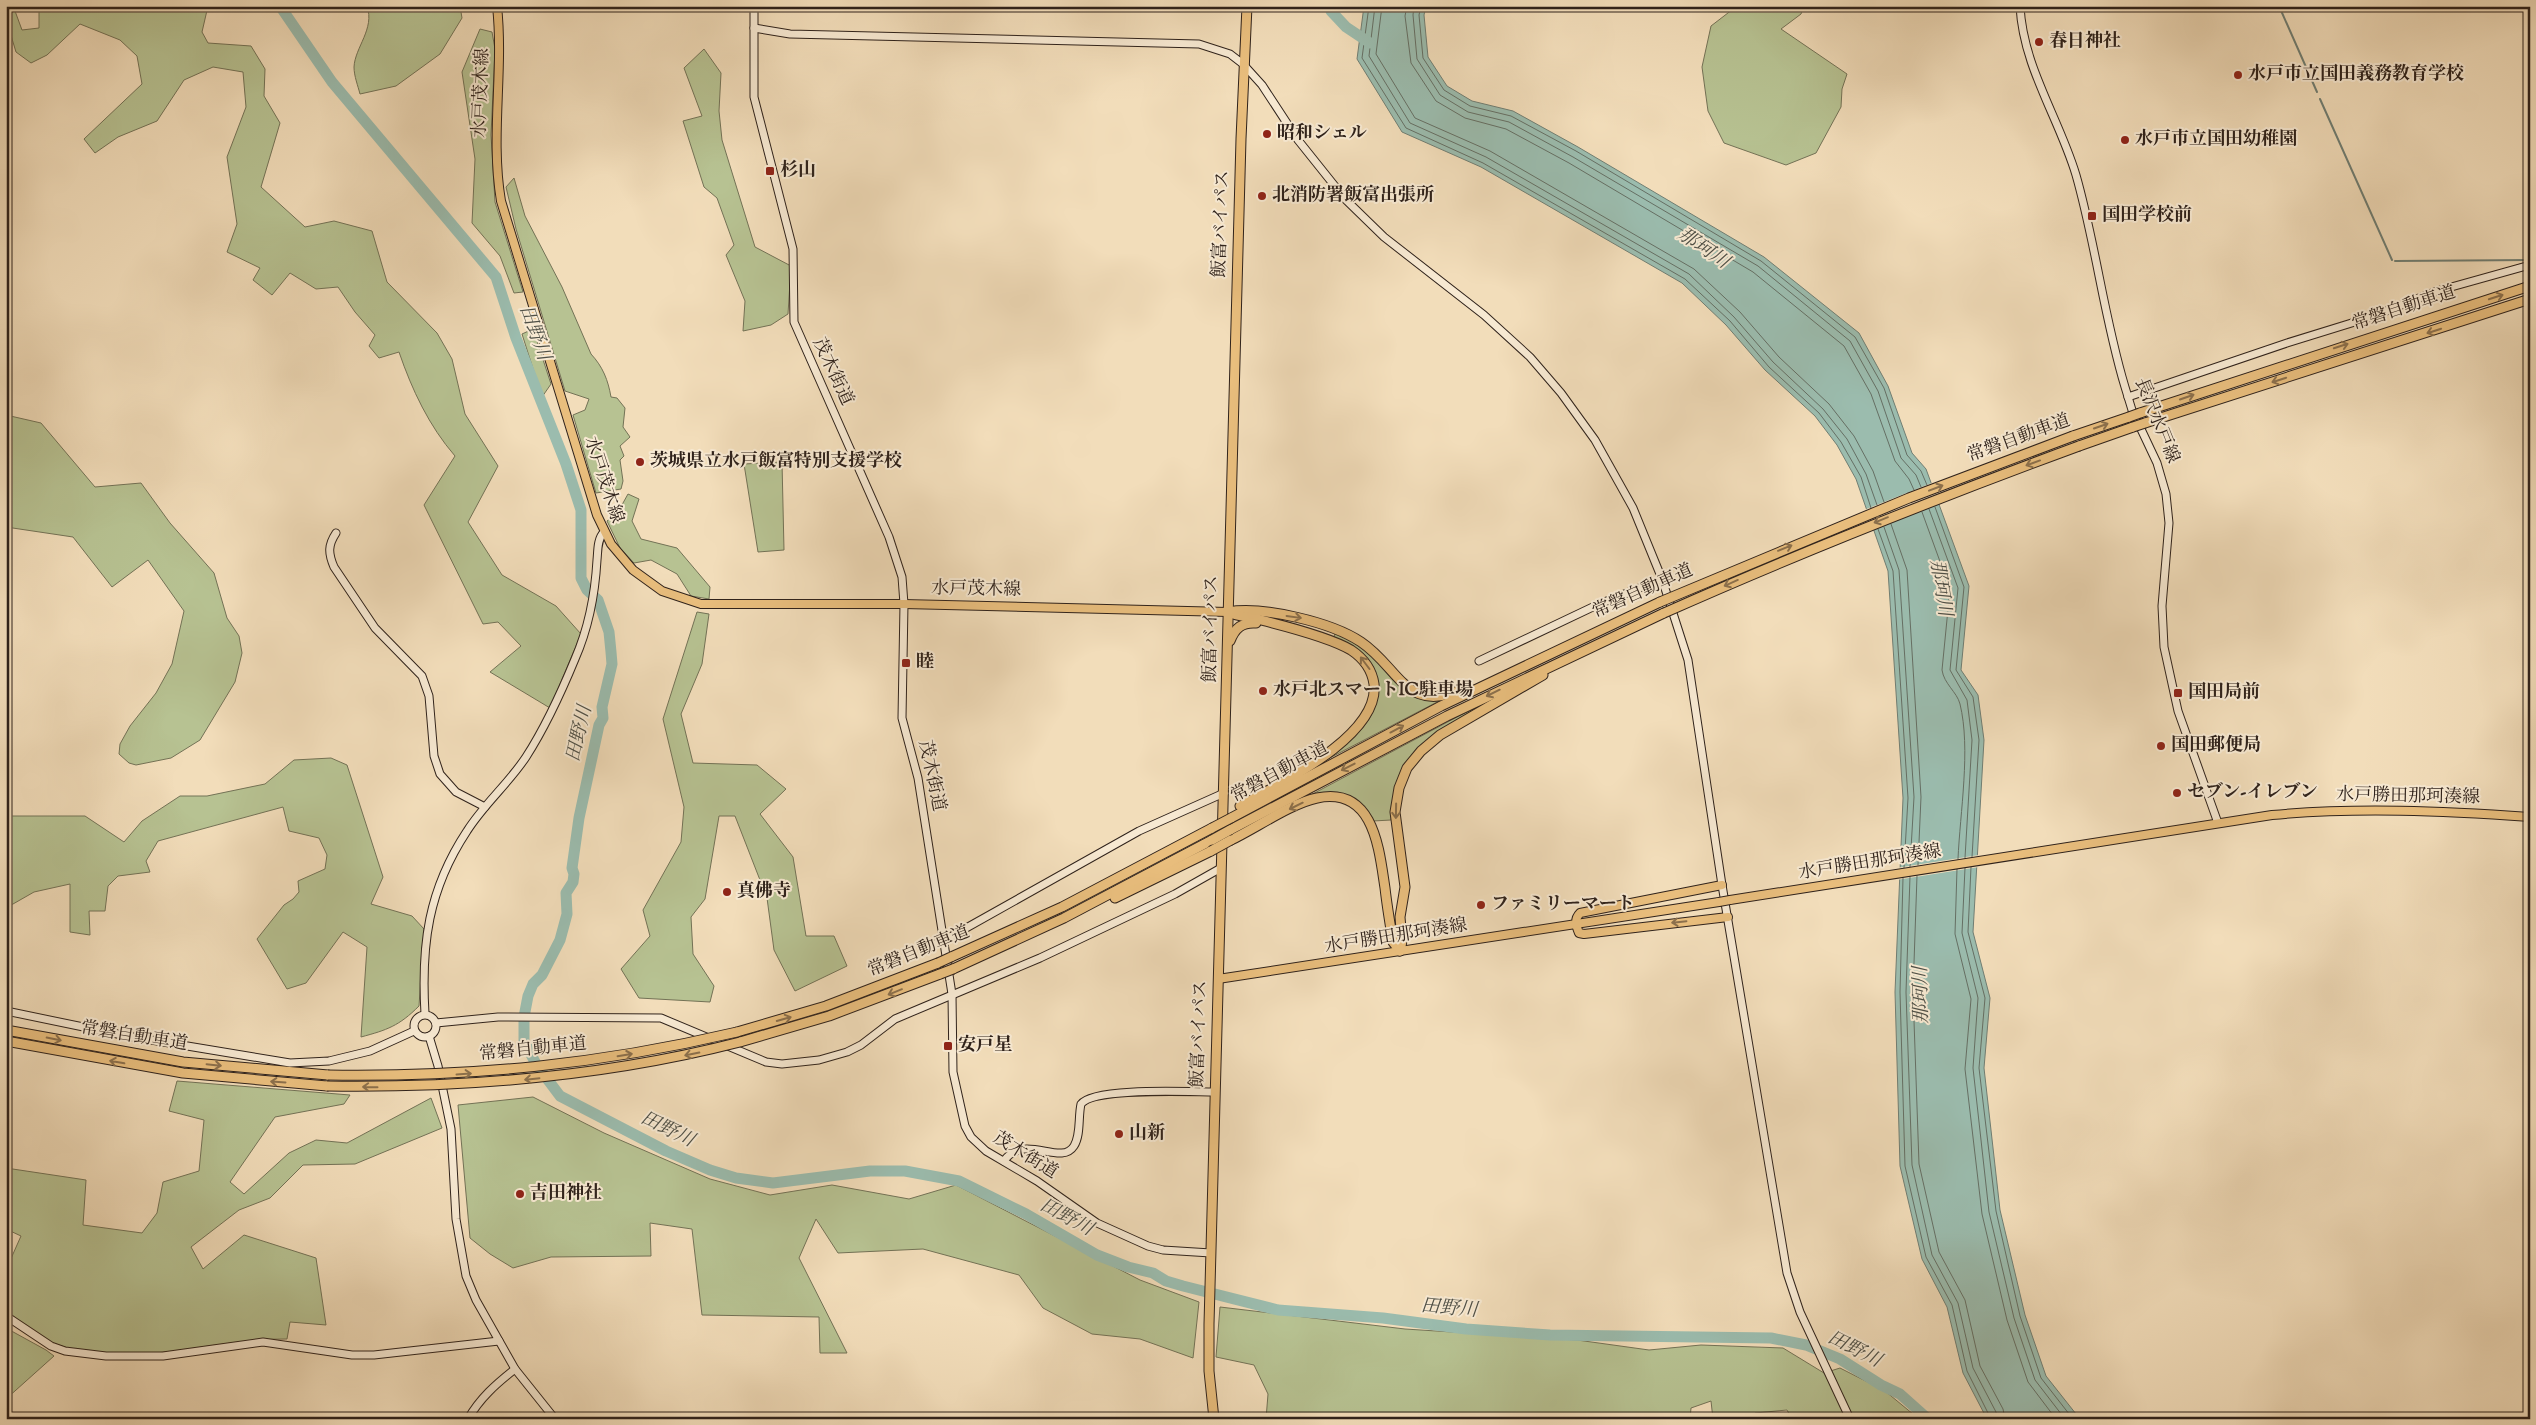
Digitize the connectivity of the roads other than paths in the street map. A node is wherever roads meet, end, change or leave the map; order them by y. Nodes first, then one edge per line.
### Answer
1 (497, 6) edge
2 (754, 6) edge
3 (1247, 6) edge
4 (2020, 6) edge
5 (754, 28) junction
6 (1243, 64) junction
7 (2530, 265) edge
8 (2530, 286) edge
9 (2530, 299) edge
10 (2128, 397) junction
11 (336, 532) dead end
12 (604, 532) junction
13 (1662, 579) junction
14 (904, 604) junction
15 (1228, 612) junction
16 (1637, 613) junction
17 (1647, 620) junction
18 (1273, 624) junction
19 (1228, 652) junction
20 (1479, 661) dead end
21 (1224, 793) junction
22 (485, 807) junction
23 (1231, 814) junction
24 (2530, 817) edge
25 (2218, 823) junction
26 (1221, 868) junction
27 (1722, 885) junction
28 (1728, 917) junction
29 (1576, 924) junction
30 (942, 942) junction
31 (926, 947) dead end
32 (1400, 951) junction
33 (974, 959) junction
34 (1218, 979) junction
35 (952, 994) junction
36 (6, 1011) edge
37 (425, 1014) junction
38 (436, 1023) junction
39 (6, 1030) edge
40 (414, 1031) junction
41 (429, 1036) junction
42 (6, 1041) edge
43 (1214, 1092) junction
44 (1004, 1161) junction
45 (1211, 1253) junction
46 (6, 1316) edge
47 (499, 1341) junction
48 (515, 1369) junction
49 (468, 1419) edge
50 (555, 1419) edge
51 (1214, 1419) edge
52 (1850, 1419) edge

1 - 12 main road, 水戸茂木線
2 - 5 street, 茂木街道
3 - 6 highway, 飯富バイパス
4 - 10 street, 長沢水戸線
5 - 6 street
5 - 14 street, 茂木街道
6 - 13 street
6 - 15 highway, 飯富バイパス
7 - 10 street
16 -> 8 highway, 常磐自動車道, bridge
9 -> 17 highway, 常磐自動車道, bridge
10 - 25 street, 長沢水戸線
11 - 22 street
12 - 14 main road, 水戸茂木線
12 - 22 street
13 - 20 street
13 - 27 street
14 - 15 main road, 水戸茂木線
14 - 30 street, 茂木街道
15 -> 16 highway
15 - 18 highway
15 - 19 highway, 飯富バイパス
23 -> 16 highway, 常磐自動車道
17 -> 32 highway
17 -> 33 highway, 常磐自動車道, bridge
18 - 19 highway
23 -> 18 highway
19 - 21 highway, 飯富バイパス
21 - 26 highway, 飯富バイパス
21 - 30 street
22 - 37 street
39 -> 23 highway, 常磐自動車道, bridge
24 - 25 main road, 水戸勝田那珂湊線
25 - 29 main road, 水戸勝田那珂湊線, bridge
26 - 34 highway, 飯富バイパス
26 - 35 street
27 - 28 street
27 - 29 main road
28 -> 29 main road
28 - 52 street
29 - 32 main road, 水戸勝田那珂湊線
30 - 31 street
30 - 35 street, 茂木街道
32 -> 33 highway, bridge
32 - 34 main road, 水戸勝田那珂湊線
33 -> 42 highway, 常磐自動車道, bridge
34 - 43 highway, 飯富バイパス
35 - 38 street
35 - 44 street, 茂木街道
36 - 40 street
37 - 38 street
37 - 40 street
38 - 41 street
40 - 41 street
41 - 47 street
43 - 44 street
43 - 45 highway, 飯富バイパス
44 - 45 street, 茂木街道
45 - 51 highway
46 - 47 street
47 - 48 street
48 - 49 street
48 - 50 street

